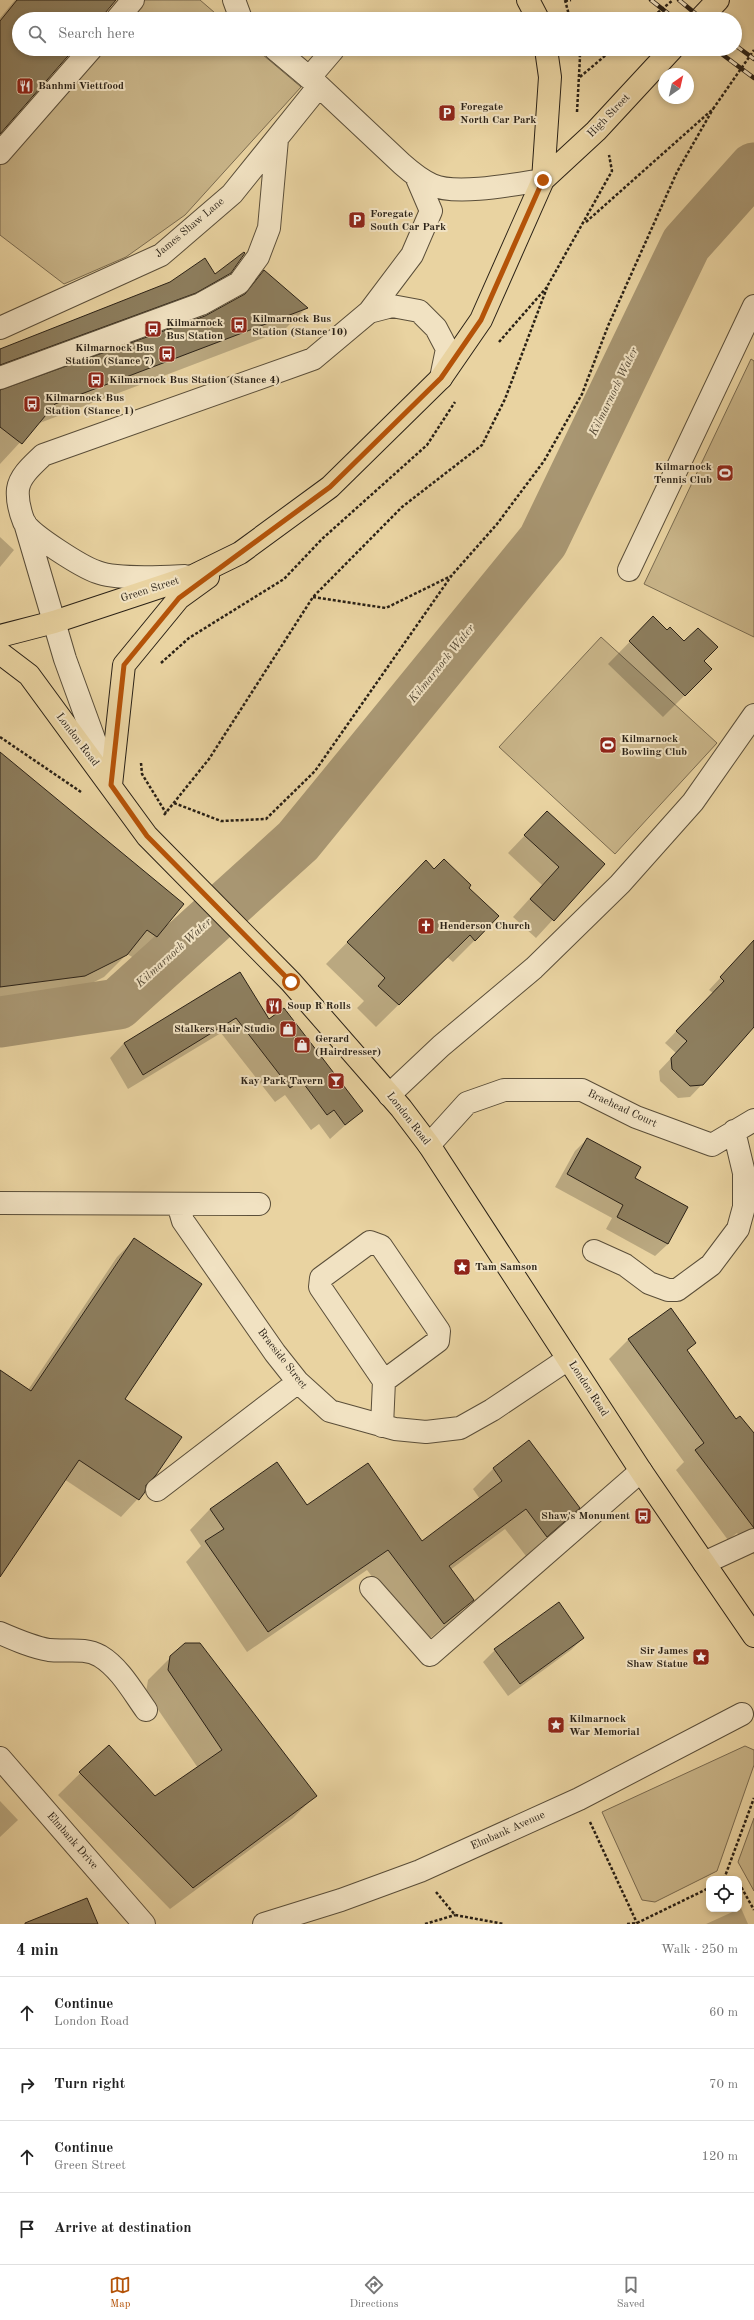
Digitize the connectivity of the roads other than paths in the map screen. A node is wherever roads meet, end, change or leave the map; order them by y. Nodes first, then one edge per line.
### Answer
1 (133, 0) edge
2 (234, 0) edge
3 (528, 0) edge
4 (718, 0) edge
5 (123, 12) edge
6 (238, 12) edge
7 (534, 12) edge
8 (707, 12) edge
9 (85, 56) edge
10 (283, 56) edge
11 (329, 56) edge
12 (547, 56) edge
13 (666, 56) edge
14 (314, 82) junction
15 (277, 139) junction
16 (0, 152) edge
17 (416, 176) junction
18 (543, 180) junction
19 (754, 306) edge
20 (369, 312) junction
21 (0, 328) edge
22 (0, 378) edge
23 (441, 378) junction
24 (25, 523) junction
25 (240, 553) junction
26 (629, 570) dead end
27 (193, 576) junction
28 (54, 622) junction
29 (0, 636) edge
30 (0, 652) edge
31 (754, 715) edge
32 (111, 785) junction
33 (389, 1095) junction
34 (754, 1120) edge
35 (734, 1131) junction
36 (429, 1145) junction
37 (0, 1204) edge
38 (178, 1204) junction
39 (259, 1204) dead end
40 (594, 1251) dead end
41 (568, 1359) junction
42 (384, 1381) junction
43 (298, 1382) junction
44 (382, 1426) junction
45 (641, 1471) junction
46 (157, 1490) dead end
47 (754, 1540) edge
48 (704, 1563) junction
49 (371, 1588) dead end
50 (0, 1633) edge
51 (754, 1636) edge
52 (146, 1710) dead end
53 (742, 1714) dead end
54 (0, 1758) edge
55 (144, 1924) edge
56 (264, 1924) edge

1 - 5 street
2 - 6 street
3 - 7 main road
4 - 8 main road
9 - 16 street
10 - 14 street
11 - 14 street, James Shaw Lane
12 - 18 main road
13 - 18 main road, High Street
14 - 15 street, James Shaw Lane
14 - 17 street
15 - 21 street, James Shaw Lane
15 - 22 street
17 - 18 street
17 - 20 street
18 - 23 main road, Green Street
19 - 26 street
20 - 23 street
20 - 24 street
23 - 25 main road, Green Street
24 - 27 street
24 - 28 street
25 - 27 main road, Green Street
25 - 32 main road
27 - 28 main road, Green Street
28 - 29 main road, Green Street
28 - 32 street
30 - 32 main road, London Road
31 - 33 street
32 - 33 main road, London Road
33 - 36 main road, London Road
34 - 35 street, Braehead Court
35 - 36 street, Braehead Court
35 - 40 street
36 - 41 main road, London Road
37 - 38 street
38 - 39 street
38 - 43 street, Braeside Street
41 - 44 street, Braeside Street
41 - 45 main road, London Road
42 - 42 street
42 - 44 street
43 - 44 street, Braeside Street
43 - 46 street
45 - 48 main road, London Road
45 - 49 street
47 - 48 street
48 - 51 main road, London Road
50 - 52 street
53 - 56 street, Elmbank Avenue
54 - 55 street, Elmbank Drive

